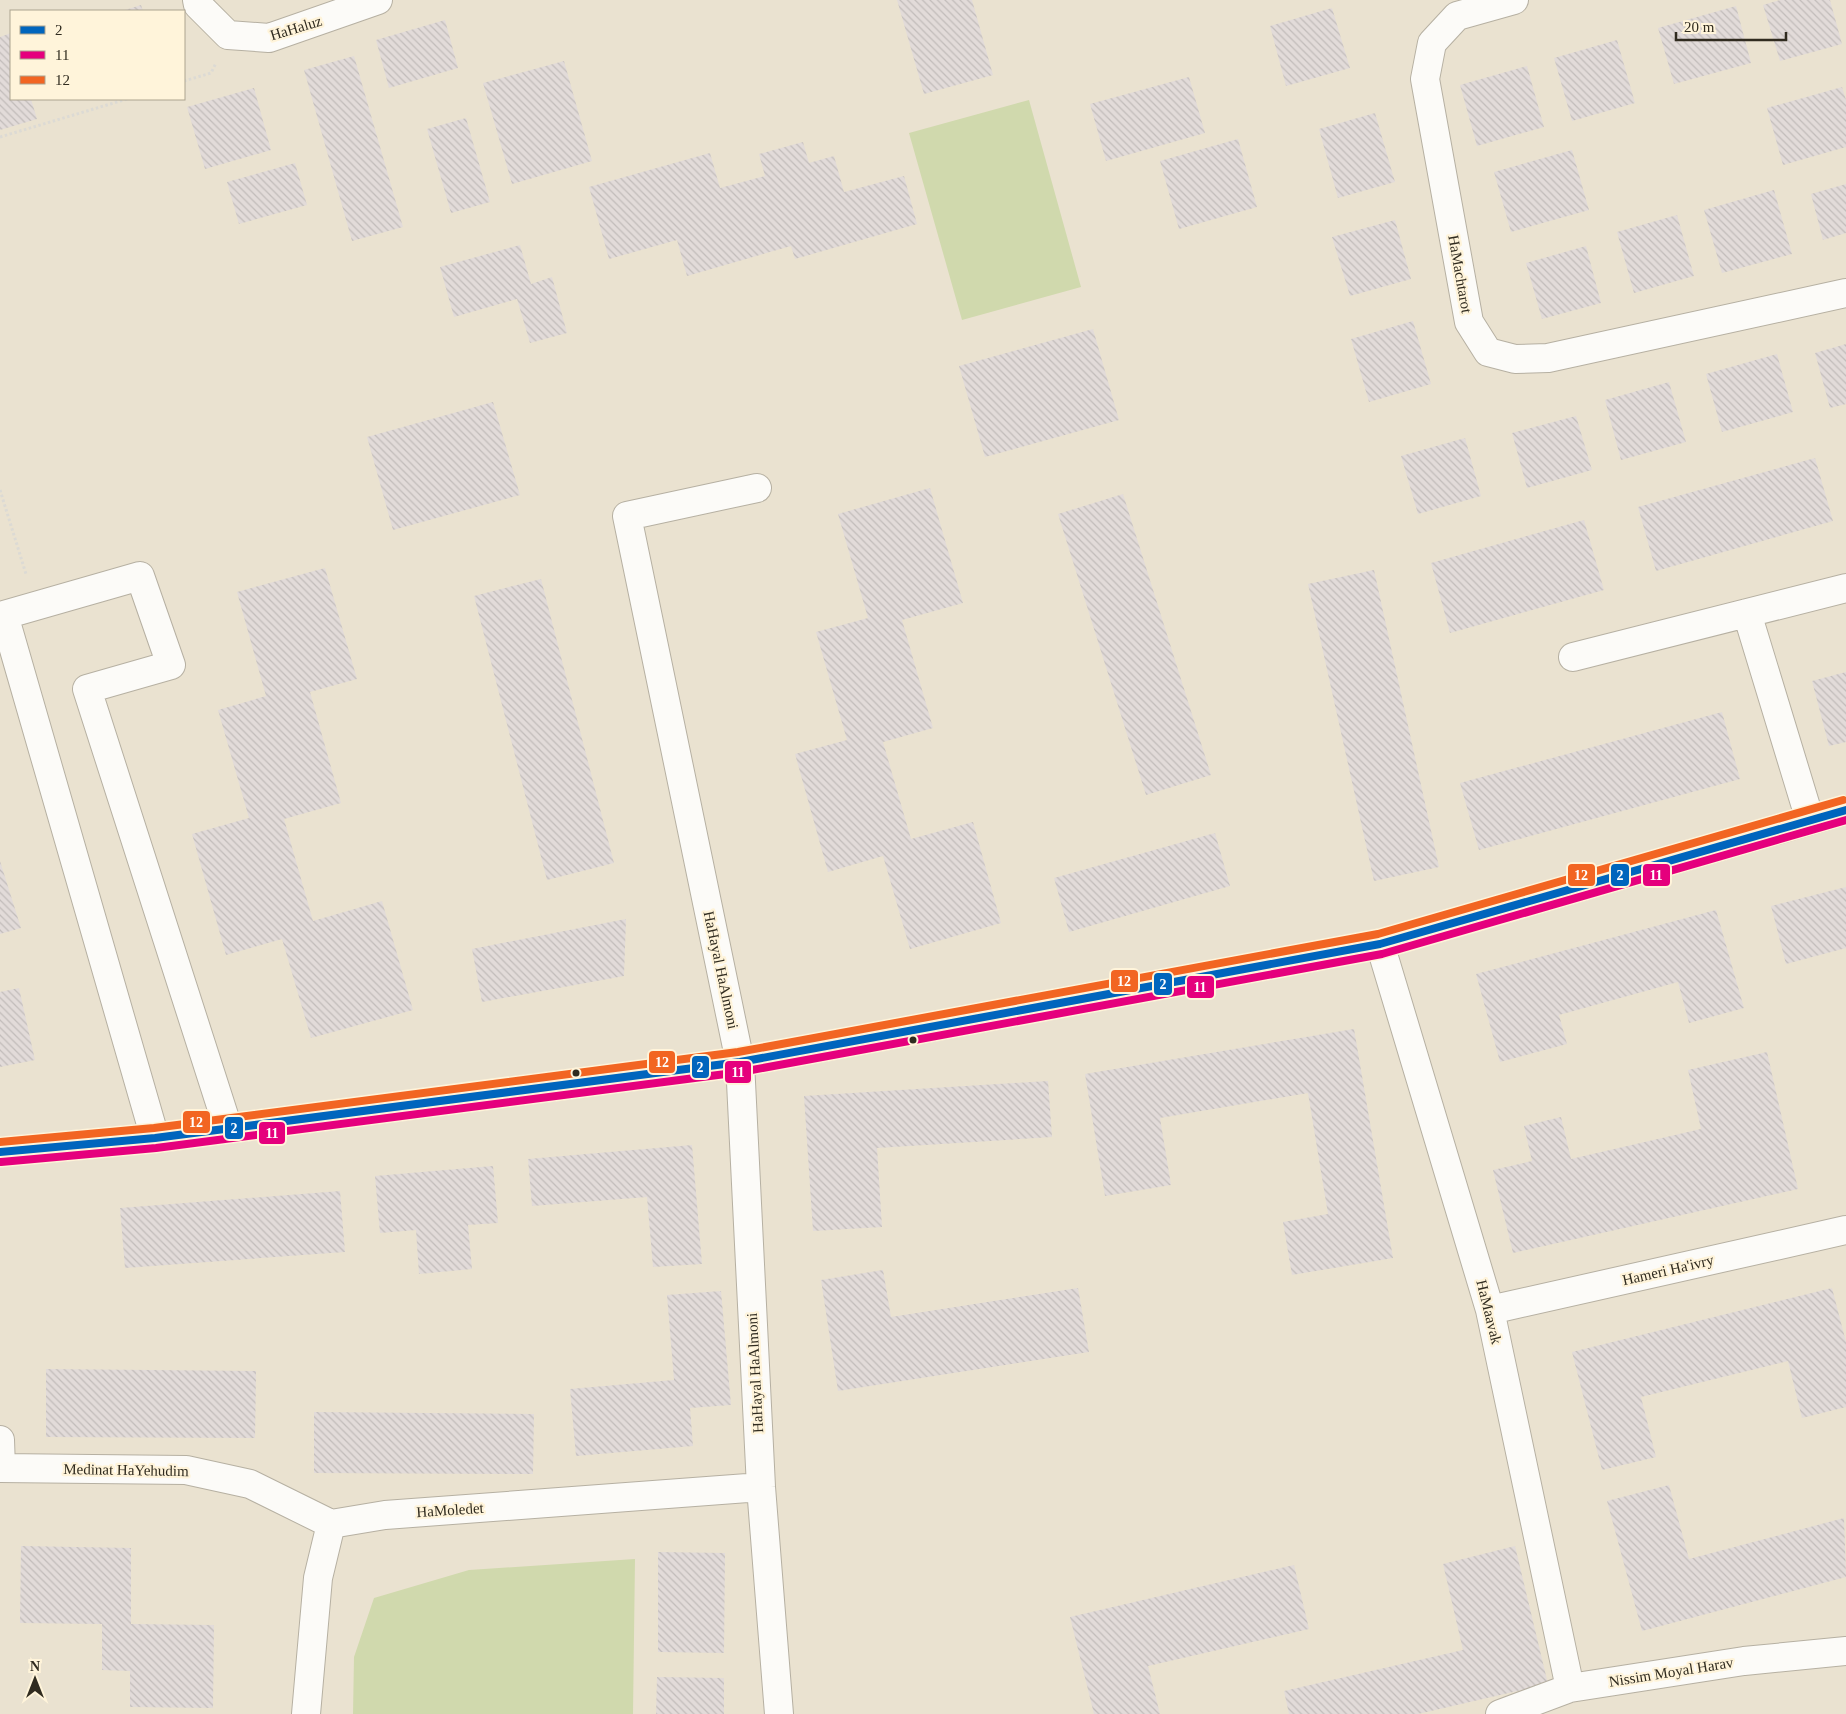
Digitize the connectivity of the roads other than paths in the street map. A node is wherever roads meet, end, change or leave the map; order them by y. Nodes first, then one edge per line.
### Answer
1 (197, 0) edge
2 (378, 0) edge
3 (1514, 0) edge
4 (1846, 293) edge
5 (757, 488) dead end
6 (1846, 588) edge
7 (1747, 613) junction
8 (1573, 657) dead end
9 (1846, 810) edge
10 (1810, 820) junction
11 (1380, 944) junction
12 (740, 1062) junction
13 (228, 1128) junction
14 (155, 1138) junction
15 (0, 1152) edge
16 (1846, 1230) edge
17 (1490, 1310) junction
18 (0, 1440) edge
19 (0, 1468) edge
20 (761, 1487) junction
21 (332, 1524) junction
22 (1846, 1651) edge
23 (1570, 1688) junction
24 (306, 1714) edge
25 (778, 1714) edge
26 (1500, 1714) edge

1 - 2 street, HaHaluz
3 - 4 street, HaMachtarot
5 - 12 street, HaHayal HaAlmoni
6 - 7 street
7 - 8 street
7 - 10 street
9 - 10 street
10 - 11 street
11 - 12 street
11 - 17 street, HaMaavak
12 - 13 street
12 - 20 street, HaHayal HaAlmoni
13 - 14 street
13 - 14 street
14 - 15 street
16 - 17 street, Hameri Ha'ivry
17 - 23 street, HaMaavak
18 - 19 street
19 - 21 street, Medinat HaYehudim
20 - 21 street, HaMoledet
20 - 25 street, HaHayal HaAlmoni
21 - 24 street
22 - 23 street, Nissim Moyal Harav
23 - 26 street, Nissim Moyal Harav

